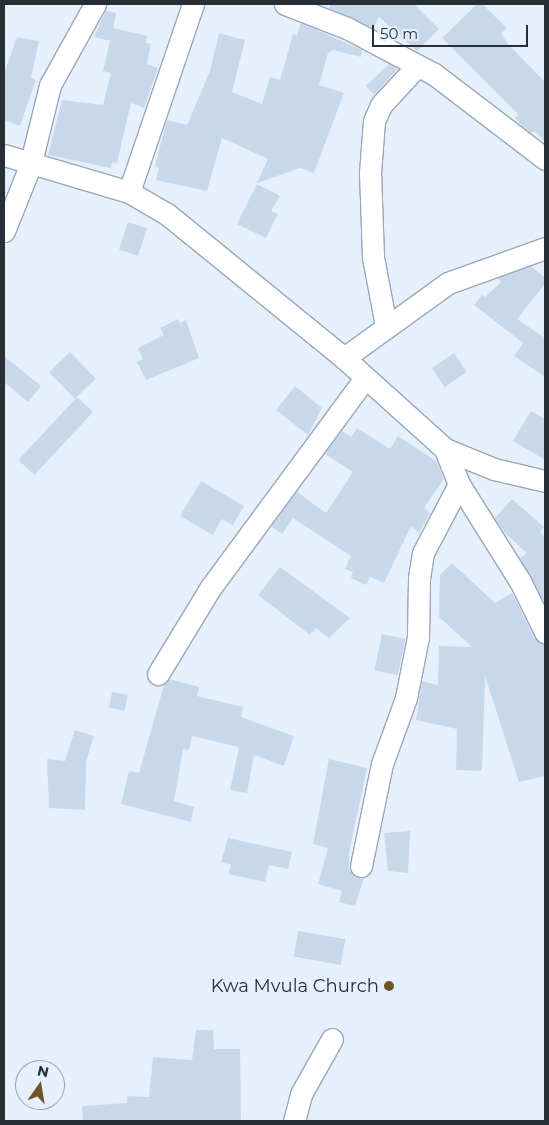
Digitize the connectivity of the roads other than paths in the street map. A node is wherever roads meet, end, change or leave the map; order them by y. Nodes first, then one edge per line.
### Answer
1 (95, 4) edge
2 (193, 4) edge
3 (285, 4) edge
4 (418, 65) junction
5 (4, 155) edge
6 (545, 159) edge
7 (30, 166) junction
8 (129, 192) junction
9 (4, 231) edge
10 (545, 248) edge
11 (386, 326) junction
12 (344, 358) junction
13 (365, 378) junction
14 (445, 449) junction
15 (545, 481) edge
16 (459, 484) junction
17 (545, 632) edge
18 (158, 674) dead end
19 (361, 866) dead end
20 (332, 1039) dead end
21 (294, 1121) edge

1 - 7 street
2 - 8 street
3 - 4 street
4 - 6 street
4 - 11 street
5 - 7 street
7 - 8 street
7 - 9 street
8 - 12 street
10 - 11 street
11 - 12 street
12 - 13 street
13 - 14 street
13 - 18 street
14 - 15 street
14 - 16 street
16 - 17 street
16 - 19 street
20 - 21 street

